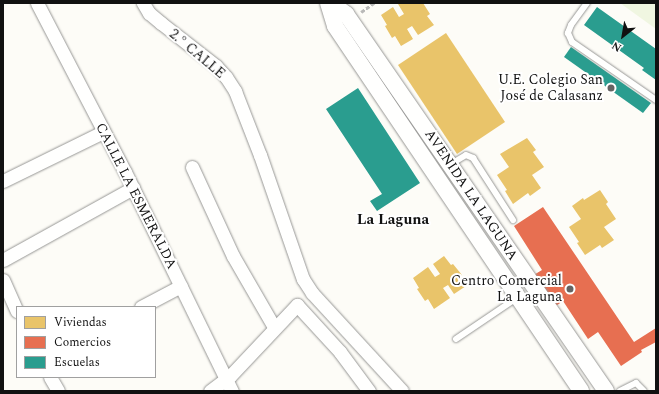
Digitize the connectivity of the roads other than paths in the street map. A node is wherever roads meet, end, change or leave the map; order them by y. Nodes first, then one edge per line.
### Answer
1 (37, 3) edge
2 (143, 3) edge
3 (328, 3) edge
4 (331, 3) edge
5 (587, 3) edge
6 (656, 100) edge
7 (103, 132) junction
8 (449, 165) junction
9 (192, 167) dead end
10 (3, 181) edge
11 (133, 188) junction
12 (513, 220) dead end
13 (3, 260) edge
14 (3, 280) edge
15 (181, 286) junction
16 (518, 297) junction
17 (143, 306) edge
18 (16, 309) edge
19 (274, 327) junction
20 (456, 339) dead end
21 (51, 378) edge
22 (229, 385) edge
23 (58, 391) edge
24 (210, 391) edge
25 (369, 391) edge
26 (402, 391) edge
27 (581, 391) edge
28 (606, 391) edge
29 (620, 391) edge
30 (644, 391) edge

1 - 7 street, CALLE LA ESMERALDA
2 - 26 street, 2.° CALLE
3 - 16 street, AVENIDA LA LAGUNA
4 - 8 street, AVENIDA LA LAGUNA
5 - 6 lane
7 - 10 street
7 - 11 street, CALLE LA ESMERALDA
8 - 12 lane
8 - 28 street, AVENIDA LA LAGUNA
9 - 19 street
11 - 13 street
11 - 15 street, CALLE LA ESMERALDA
14 - 18 street
15 - 17 street
15 - 22 street, CALLE LA ESMERALDA
16 - 20 lane
16 - 27 street, AVENIDA LA LAGUNA
19 - 22 street
19 - 25 street
21 - 23 street
22 - 24 street
29 - 30 lane

